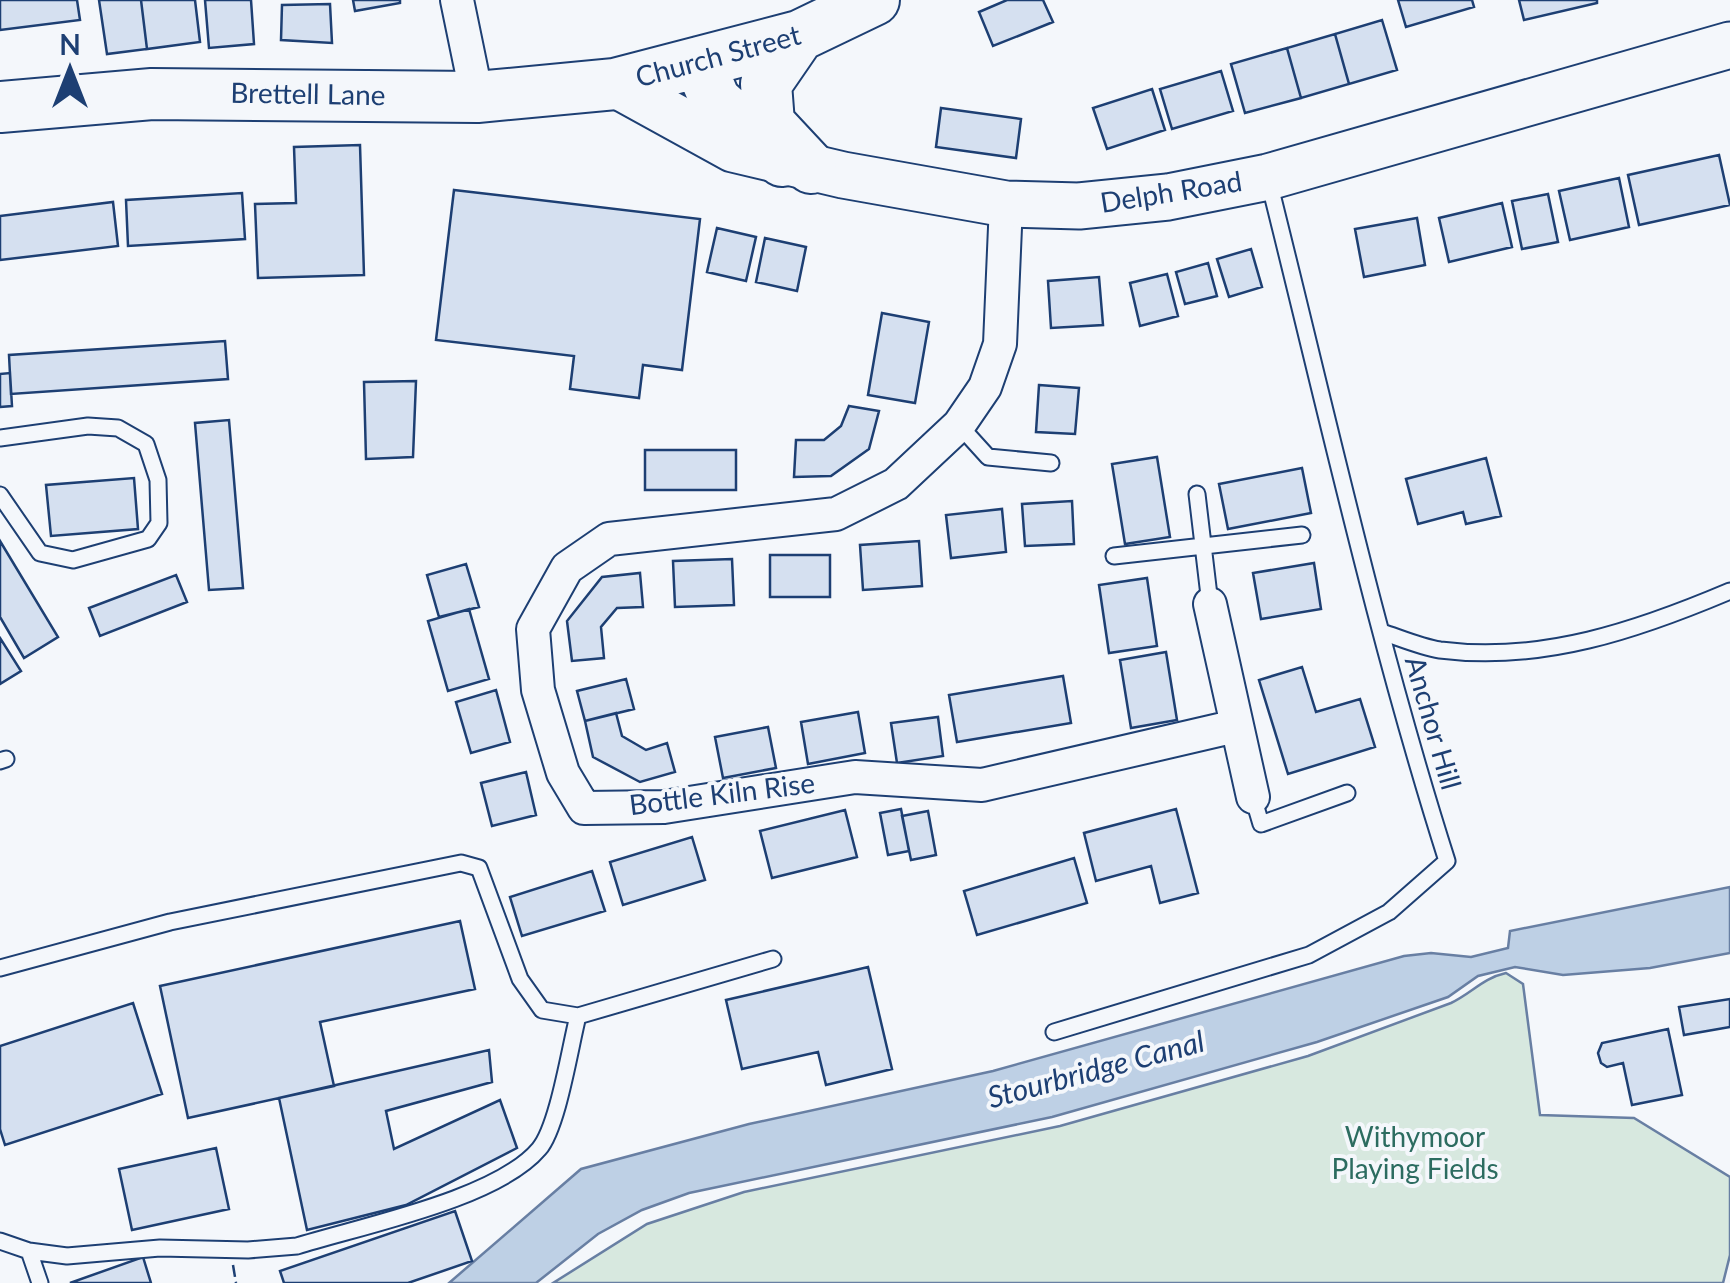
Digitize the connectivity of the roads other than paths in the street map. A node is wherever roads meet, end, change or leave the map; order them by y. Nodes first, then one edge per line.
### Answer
1 (457, 0) edge
2 (874, 0) edge
3 (799, 36) junction
4 (1730, 44) edge
5 (698, 62) junction
6 (616, 84) junction
7 (477, 97) junction
8 (0, 108) edge
9 (797, 164) junction
10 (1268, 177) junction
11 (1006, 204) junction
12 (959, 424) junction
13 (0, 438) edge
14 (1051, 463) dead end
15 (0, 494) edge
16 (1197, 494) dead end
17 (1302, 535) dead end
18 (1202, 548) junction
19 (1114, 556) dead end
20 (1730, 591) edge
21 (1210, 604) joint
22 (1382, 632) junction
23 (1236, 726) junction
24 (1347, 793) dead end
25 (1254, 797) joint
26 (773, 958) dead end
27 (0, 968) edge
28 (578, 1016) junction
29 (1054, 1032) dead end
30 (0, 1241) edge
31 (28, 1250) junction
32 (40, 1283) edge

1 - 7 street
2 - 3 main road, Church Street
3 - 5 main road, Church Street
3 - 9 main road
4 - 10 main road, Delph Road
5 - 6 main road, Church Street
5 - 9 main road
6 - 7 main road, Brettell Lane
6 - 9 main road, Delph Road
7 - 8 main road, Brettell Lane
9 - 11 main road, Delph Road
10 - 11 main road, Delph Road
10 - 22 lane, Anchor Hill
11 - 12 street, Bottle Kiln Rise
12 - 14 lane
12 - 23 street, Bottle Kiln Rise
13 - 15 lane
16 - 18 lane
17 - 18 lane
18 - 19 lane
18 - 21 lane
20 - 22 lane
21 - 23 street
22 - 29 lane, Anchor Hill
23 - 25 street
24 - 25 lane
26 - 28 lane
27 - 28 lane
28 - 31 lane
30 - 31 lane
31 - 32 lane

